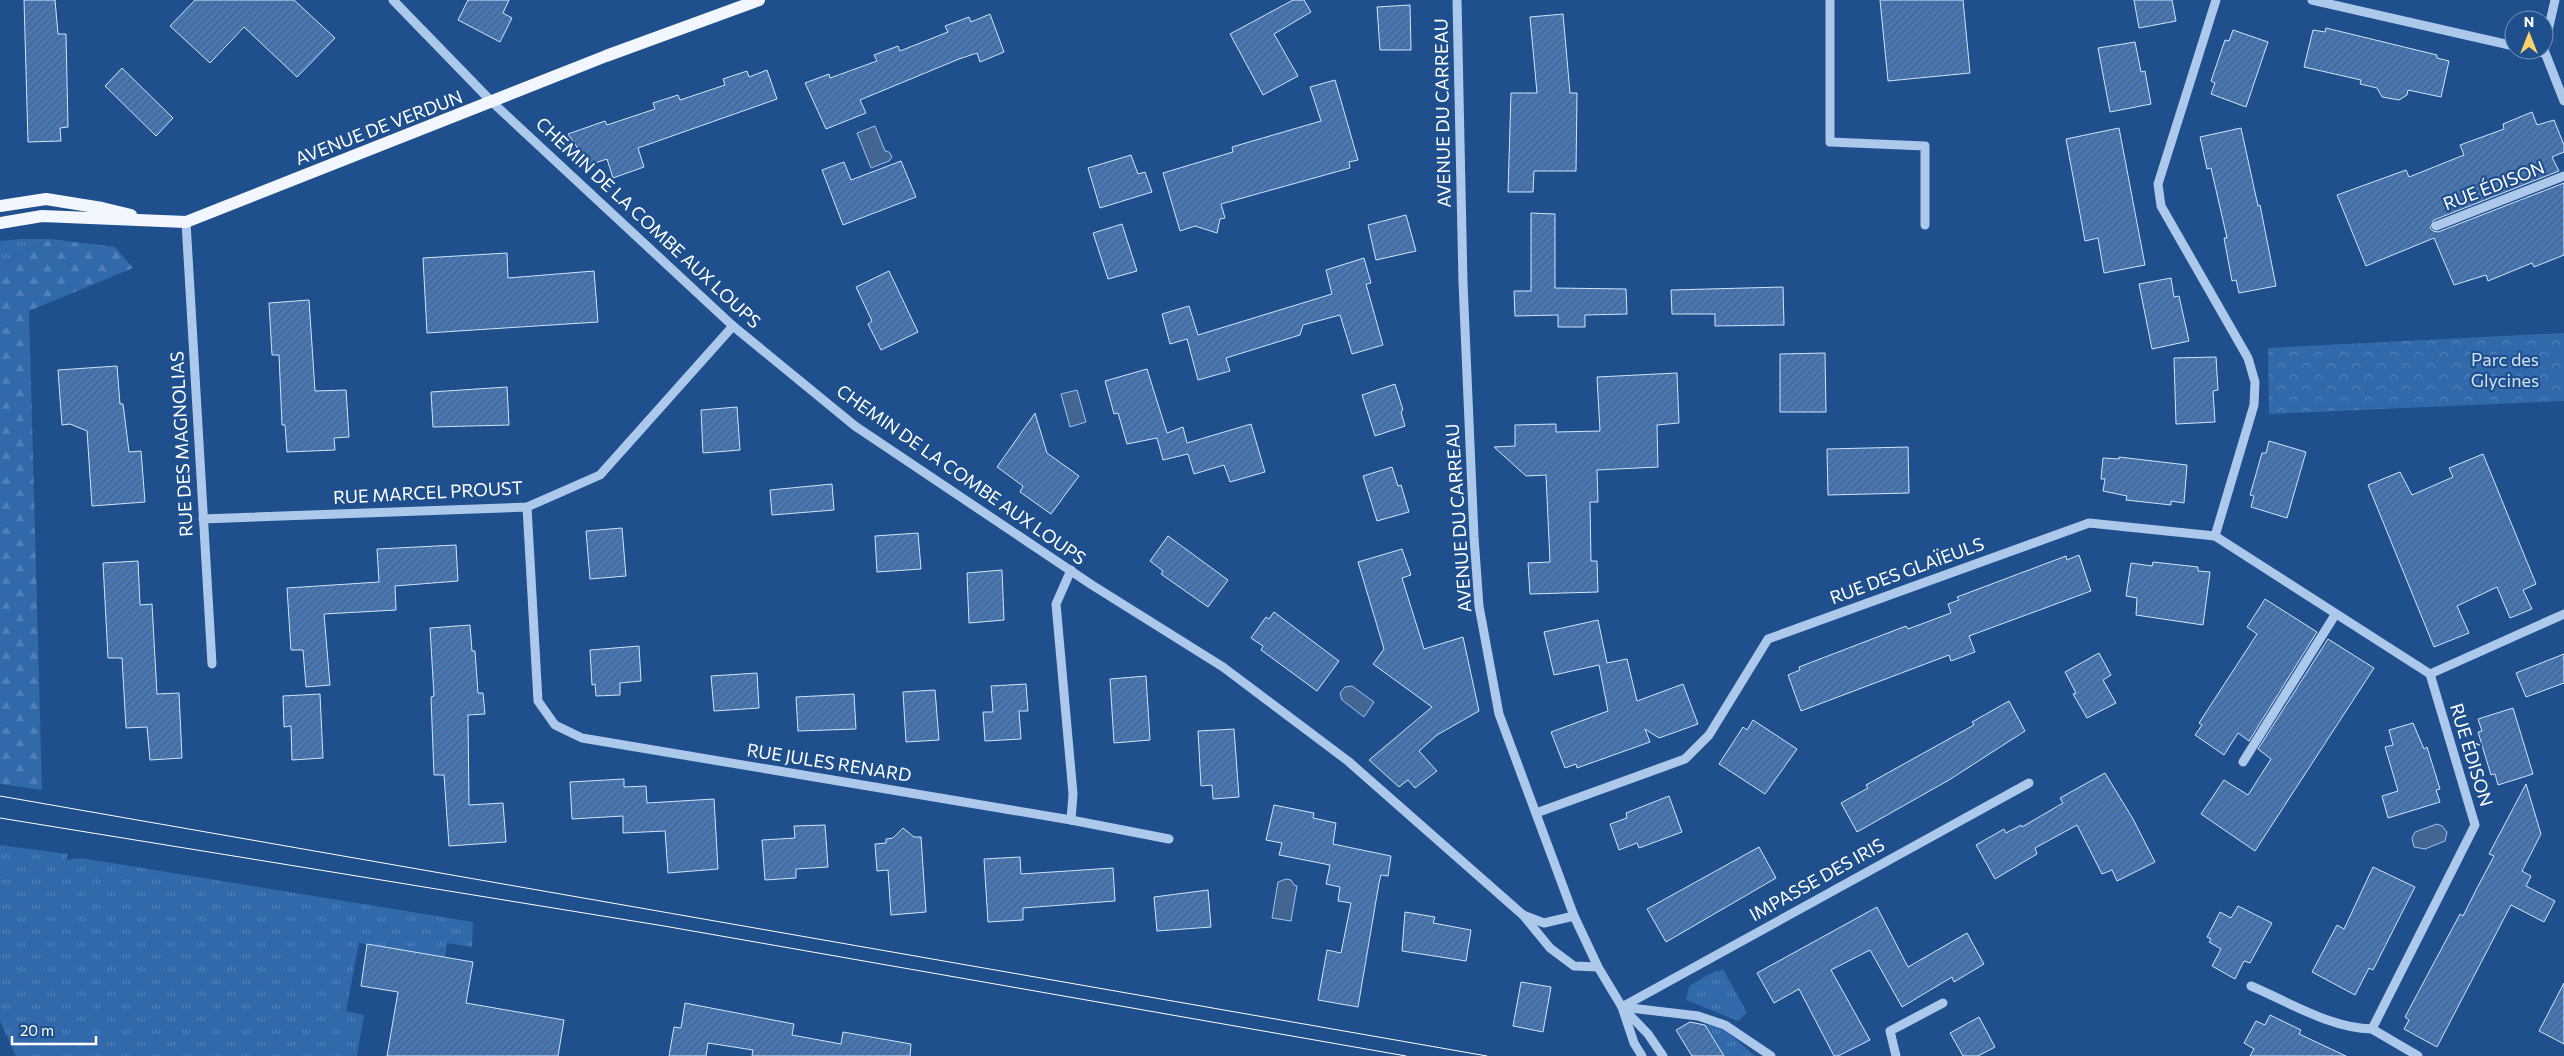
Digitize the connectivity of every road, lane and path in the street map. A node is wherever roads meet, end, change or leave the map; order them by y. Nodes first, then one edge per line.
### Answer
1 (393, 0) edge
2 (759, 0) edge
3 (1456, 0) edge
4 (1830, 0) edge
5 (2216, 0) edge
6 (2312, 0) edge
7 (2504, 44) edge
8 (2548, 60) edge
9 (2564, 101) edge
10 (492, 102) junction
11 (2564, 176) edge
12 (0, 206) edge
13 (152, 221) junction
14 (186, 222) junction
15 (0, 223) edge
16 (1925, 225) dead end
17 (2436, 226) dead end
18 (733, 326) junction
19 (527, 507) junction
20 (203, 519) junction
21 (2214, 536) junction
22 (1071, 570) junction
23 (2564, 614) edge
24 (2335, 615) junction
25 (212, 664) dead end
26 (2430, 674) junction
27 (2243, 762) dead end
28 (2029, 783) dead end
29 (1536, 813) junction
30 (1071, 820) junction
31 (1169, 839) dead end
32 (1523, 915) junction
33 (1574, 916) junction
34 (1598, 967) junction
35 (2251, 986) dead end
36 (1943, 1003) dead end
37 (1622, 1007) junction
38 (2372, 1029) junction
39 (1642, 1056) edge
40 (1664, 1056) edge
41 (1771, 1056) edge
42 (1896, 1056) edge
43 (2418, 1056) edge

1 - 10 street, CHEMIN DE LA COMBE AUX LOUPS
2 - 10 main road, AVENUE DE VERDUN
3 - 29 street, AVENUE DU CARREAU
4 - 16 street
5 - 21 street
6 - 7 street
8 - 9 street
10 - 14 main road, AVENUE DE VERDUN
10 - 18 street, CHEMIN DE LA COMBE AUX LOUPS
11 - 17 street, RUE ÉDISON
12 - 13 main road
13 - 14 main road, AVENUE DE VERDUN
13 - 15 main road, AVENUE DE VERDUN
14 - 20 street, RUE DES MAGNOLIAS
18 - 19 street, RUE MARCEL PROUST
18 - 22 street, CHEMIN DE LA COMBE AUX LOUPS
19 - 20 street, RUE MARCEL PROUST
19 - 30 street, RUE JULES RENARD
20 - 25 street, RUE DES MAGNOLIAS
21 - 24 street, RUE DES GLAÏEULS
21 - 29 street, RUE DES GLAÏEULS
22 - 30 street
22 - 32 street, CHEMIN DE LA COMBE AUX LOUPS
23 - 26 street
24 - 26 street, RUE DES GLAÏEULS
24 - 27 street
26 - 38 street, RUE ÉDISON
28 - 37 street, IMPASSE DES IRIS
29 - 33 street, AVENUE DU CARREAU
30 - 31 street, RUE JULES RENARD
32 - 33 street, CHEMIN DE LA COMBE AUX LOUPS
32 - 34 street, CHEMIN DE LA COMBE AUX LOUPS
33 - 34 street, AVENUE DU CARREAU
34 - 37 street, AVENUE DU CARREAU
35 - 38 street
36 - 42 street
37 - 39 street, AVENUE DU CARREAU
37 - 40 street, AVENUE DU CARREAU
37 - 41 street
38 - 43 street

